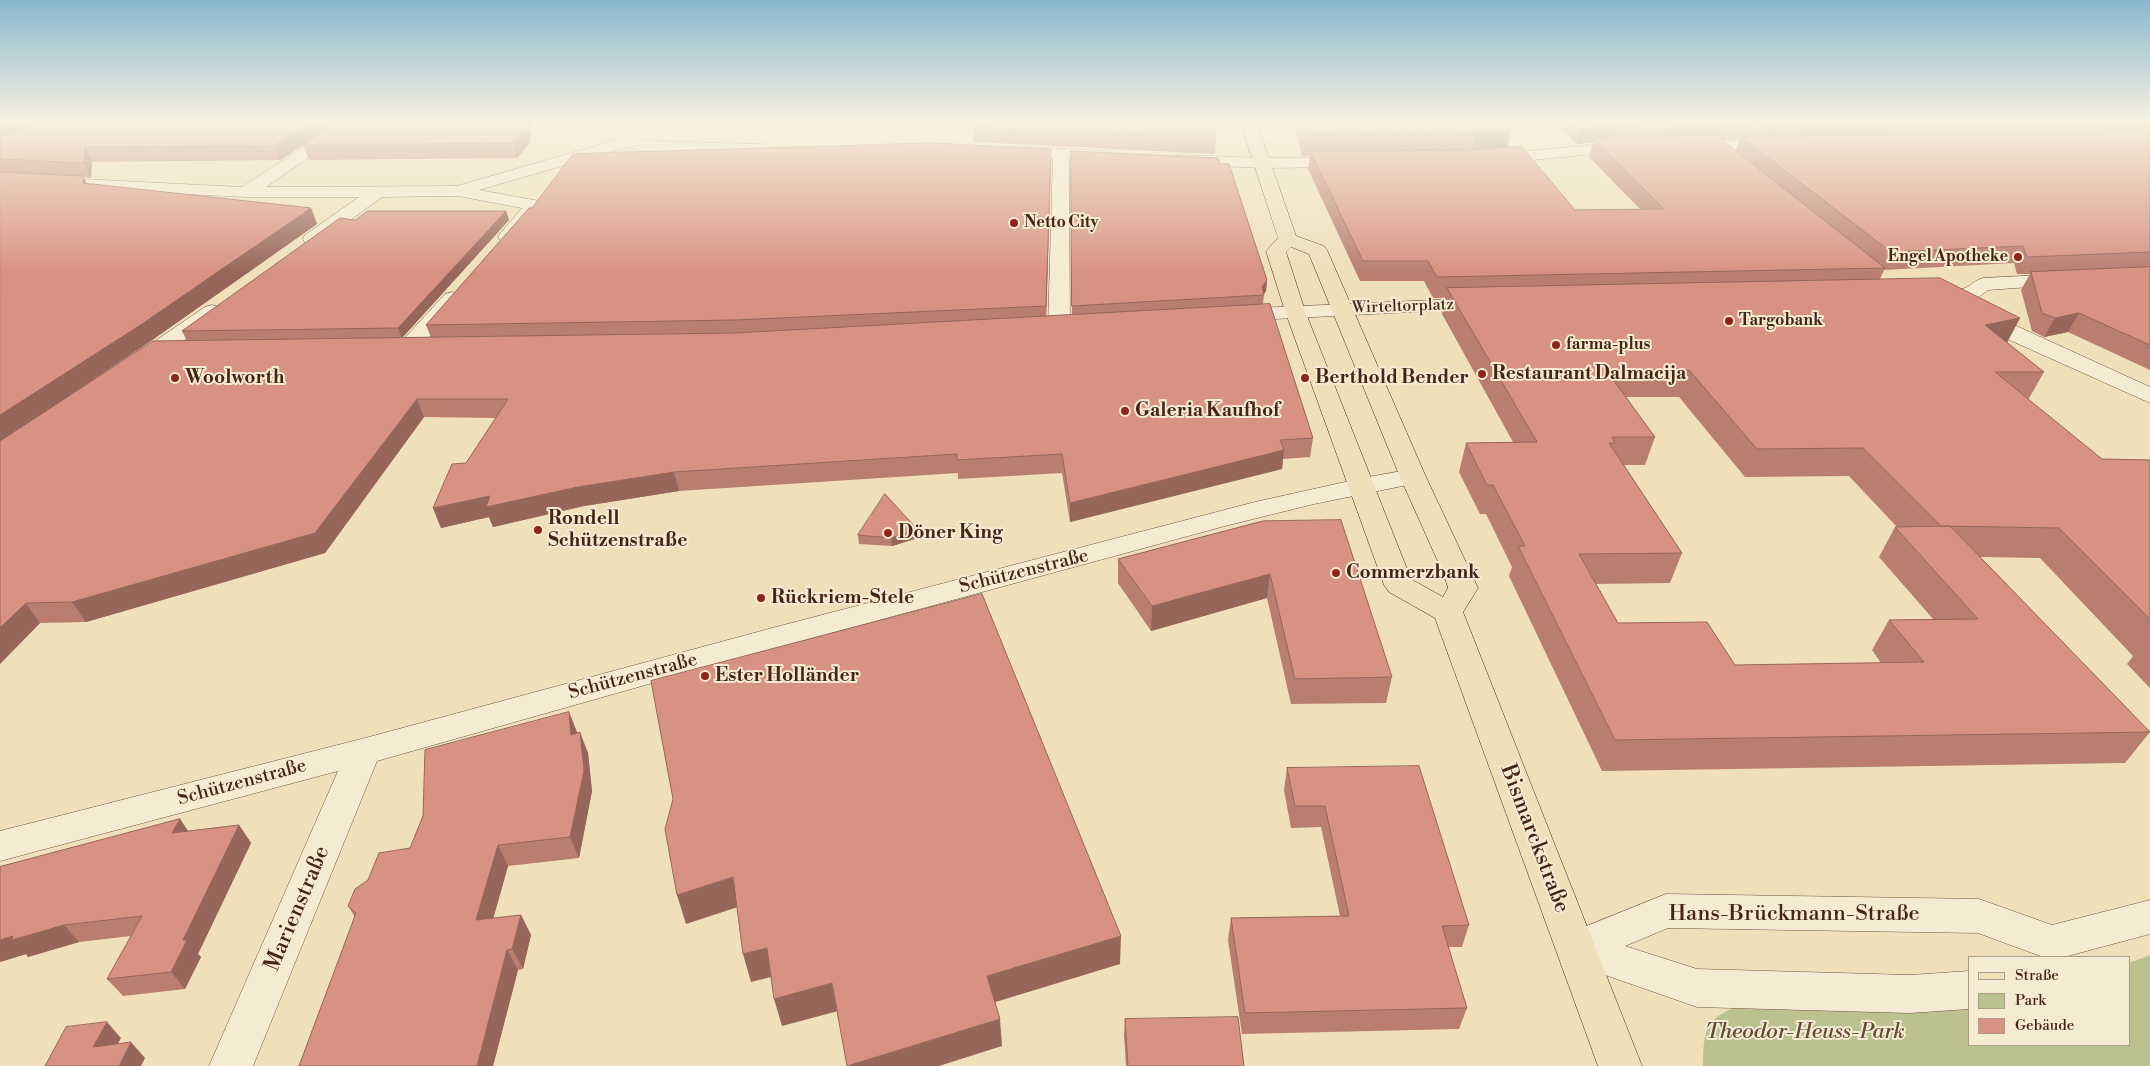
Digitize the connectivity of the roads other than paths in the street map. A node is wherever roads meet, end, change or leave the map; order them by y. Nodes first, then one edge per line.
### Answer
1 (273, 174) edge
2 (518, 174) edge
3 (1062, 174) edge
4 (1266, 174) edge
5 (0, 180) edge
6 (36, 182) junction
7 (378, 191) junction
8 (458, 191) junction
9 (246, 192) junction
10 (0, 198) edge
11 (1288, 239) junction
12 (496, 248) edge
13 (292, 254) edge
14 (2081, 279) edge
15 (465, 284) edge
16 (1917, 295) edge
17 (1969, 295) junction
18 (229, 299) edge
19 (1497, 304) edge
20 (1341, 309) junction
21 (1295, 311) junction
22 (1216, 316) edge
23 (1059, 326) edge
24 (438, 347) edge
25 (157, 350) junction
26 (196, 350) edge
27 (124, 372) edge
28 (2150, 396) edge
29 (1413, 477) junction
30 (1360, 485) junction
31 (1448, 612) junction
32 (364, 751) junction
33 (0, 846) edge
34 (2150, 917) edge
35 (1576, 948) junction
36 (2049, 950) edge
37 (1968, 990) edge
38 (231, 1066) edge
39 (1620, 1066) edge

1 - 9 street
2 - 8 street
3 - 23 street
4 - 11 main road
5 - 6 street
6 - 9 street
6 - 10 street
7 - 8 street
7 - 9 street
7 - 13 street
8 - 12 street
11 - 20 main road
11 - 21 main road
14 - 17 street
15 - 24 street
16 - 17 street
17 - 28 street
18 - 25 street
19 - 20 street, Wirteltorplatz
20 - 21 street, Wirteltorplatz
20 - 29 main road, Wirteltorplatz
21 - 22 street, Wirteltorplatz
21 - 30 main road
25 - 26 street
25 - 27 street
29 - 30 street, Schützenstraße
29 - 31 main road
30 - 31 main road
30 - 32 street, Schützenstraße
31 - 35 main road, Bismarckstraße
32 - 33 street, Schützenstraße
32 - 38 street, Marienstraße
34 - 36 street, Hans-Brückmann-Straße
35 - 36 street, Hans-Brückmann-Straße
35 - 37 street
35 - 39 main road, Bismarckstraße

